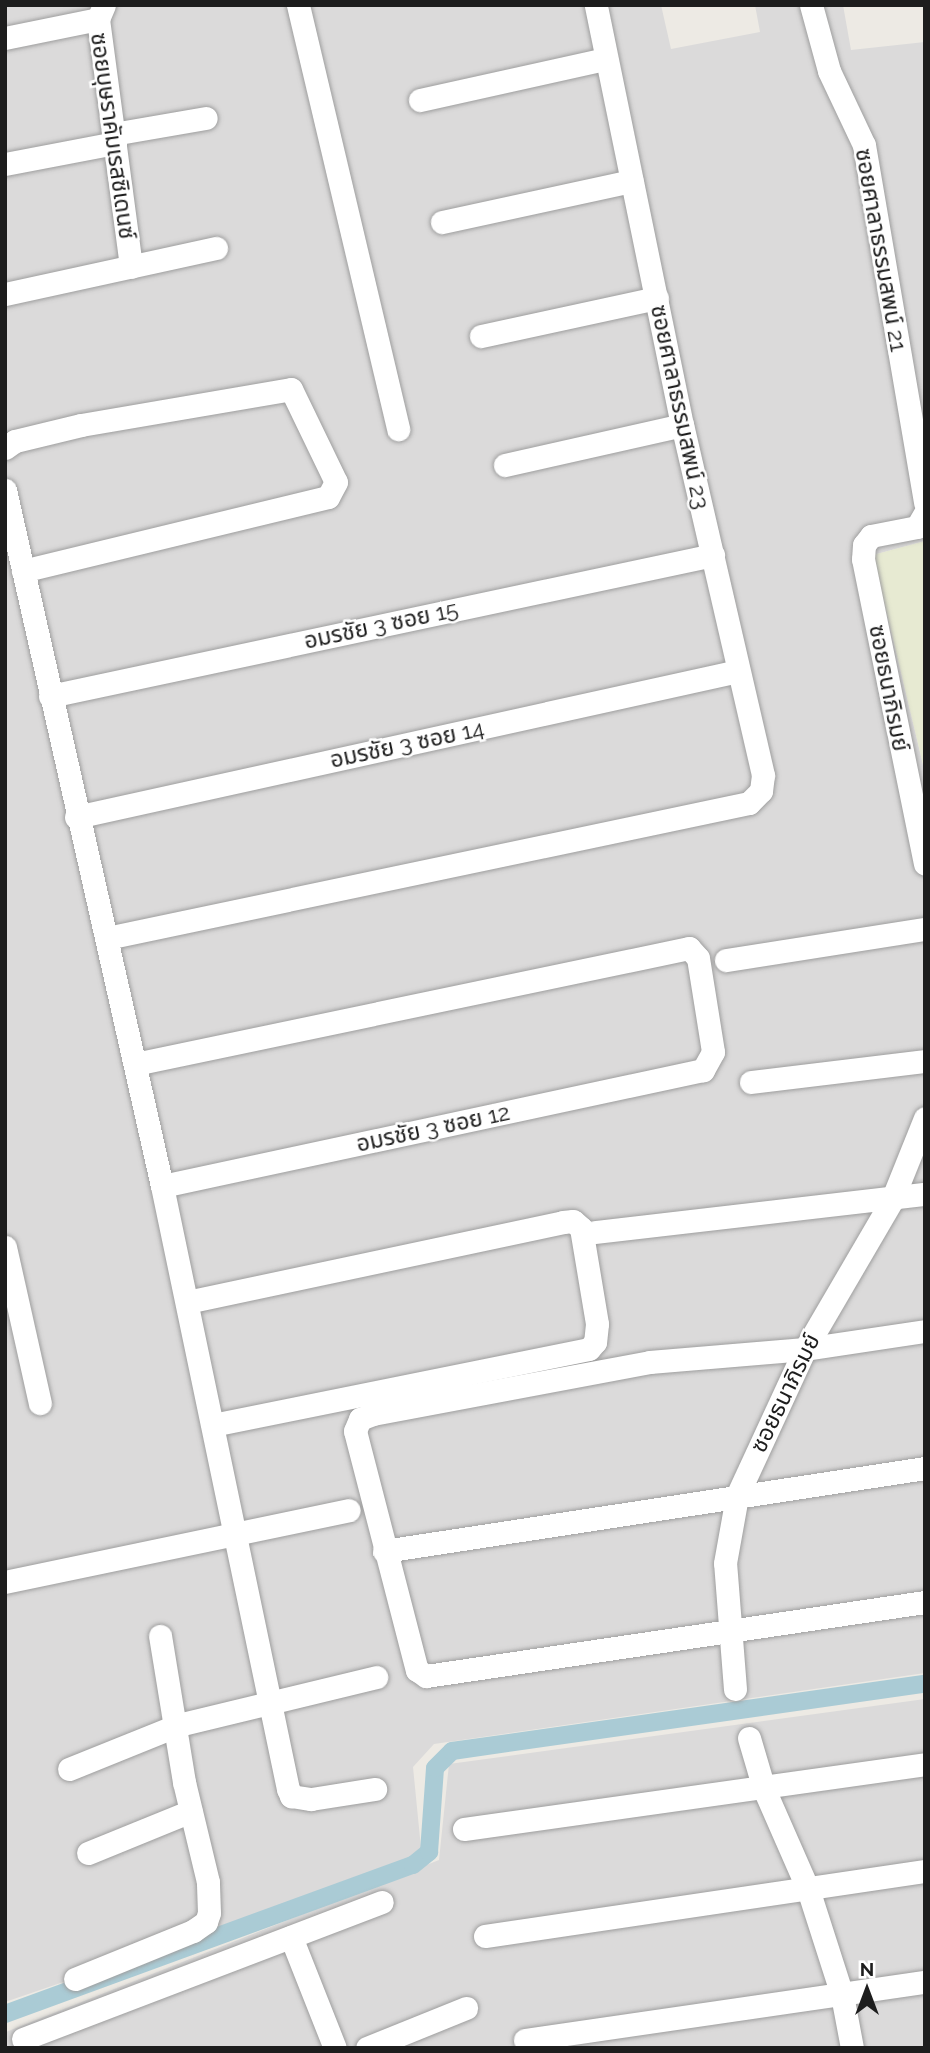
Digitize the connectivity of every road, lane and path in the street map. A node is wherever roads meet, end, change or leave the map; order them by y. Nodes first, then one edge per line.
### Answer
1 (298, 5) edge
2 (596, 5) edge
3 (811, 5) edge
4 (101, 12) edge
5 (5, 38) edge
6 (605, 59) junction
7 (420, 100) dead end
8 (206, 118) dead end
9 (114, 139) junction
10 (5, 164) edge
11 (632, 181) junction
12 (442, 222) dead end
13 (216, 248) dead end
14 (131, 267) junction
15 (5, 294) edge
16 (657, 298) junction
17 (481, 337) dead end
18 (682, 425) junction
19 (398, 429) dead end
20 (5, 448) edge
21 (505, 465) dead end
22 (5, 490) edge
23 (925, 503) edge
24 (925, 513) edge
25 (713, 555) junction
26 (23, 570) junction
27 (738, 671) junction
28 (50, 695) junction
29 (76, 817) junction
30 (925, 864) edge
31 (925, 929) edge
32 (107, 938) junction
33 (726, 960) dead end
34 (925, 1061) edge
35 (135, 1064) junction
36 (751, 1082) dead end
37 (925, 1118) edge
38 (162, 1186) junction
39 (925, 1194) edge
40 (892, 1200) junction
41 (595, 1232) dead end
42 (5, 1247) edge
43 (187, 1302) junction
44 (925, 1331) edge
45 (805, 1349) junction
46 (40, 1403) dead end
47 (213, 1425) junction
48 (925, 1468) edge
49 (737, 1496) junction
50 (349, 1510) dead end
51 (235, 1534) junction
52 (384, 1551) junction
53 (5, 1581) edge
54 (925, 1602) edge
55 (732, 1633) junction
56 (160, 1636) dead end
57 (376, 1677) dead end
58 (735, 1689) dead end
59 (272, 1704) junction
60 (178, 1725) junction
61 (749, 1738) dead end
62 (925, 1764) edge
63 (69, 1769) dead end
64 (375, 1789) dead end
65 (764, 1789) junction
66 (191, 1811) junction
67 (464, 1829) dead end
68 (88, 1853) dead end
69 (925, 1871) edge
70 (807, 1888) junction
71 (382, 1902) dead end
72 (485, 1936) dead end
73 (291, 1937) junction
74 (75, 1979) dead end
75 (925, 1982) edge
76 (842, 1995) junction
77 (466, 2008) dead end
78 (23, 2039) dead end
79 (525, 2040) dead end
80 (335, 2048) edge
81 (368, 2048) edge
82 (852, 2048) edge

1 - 19 street
2 - 6 street, ซอยศาลาธรรมสพน์ 23
3 - 23 street, ซอยศาลาธรรมสพน์ 21
4 - 5 street
4 - 9 street, ซอยบุษราคัมเรสซิเดนซ์
6 - 7 street
6 - 11 street, ซอยศาลาธรรมสพน์ 23
8 - 9 street
9 - 10 street
9 - 14 street, ซอยบุษราคัมเรสซิเดนซ์
11 - 12 street
11 - 16 street, ซอยศาลาธรรมสพน์ 23
13 - 14 street
14 - 15 street
16 - 17 street
16 - 18 street, ซอยศาลาธรรมสพน์ 23
18 - 21 street
18 - 25 street, ซอยศาลาธรรมสพน์ 23
20 - 26 street
22 - 26 street
24 - 30 street, ซอยธนาภิรมย์
25 - 27 street, ซอยศาลาธรรมสพน์ 23
25 - 28 street, อมรชัย 3 ซอย 15
26 - 28 street
27 - 29 street, อมรชัย 3 ซอย 14
27 - 32 street, ซอยศาลาธรรมสพน์ 23
28 - 29 street
29 - 32 street
31 - 33 street
32 - 35 street
34 - 36 street
35 - 38 street
35 - 38 street, อมรชัย 3 ซอย 12
37 - 40 street, ซอยธนาภิรมย์
38 - 43 street
39 - 40 street
40 - 41 street
40 - 45 street, ซอยธนาภิรมย์
42 - 46 street
43 - 47 street
43 - 47 street
44 - 45 street
45 - 49 street, ซอยธนาภิรมย์
45 - 52 street
47 - 51 street
48 - 49 street
49 - 52 street
49 - 55 street, ซอยธนาภิรมย์
50 - 51 street
51 - 53 street
51 - 59 street
52 - 55 street
54 - 55 street
55 - 58 street, ซอยธนาภิรมย์
56 - 60 street
57 - 59 street
59 - 60 street
59 - 64 street
60 - 63 street
60 - 66 street
61 - 65 street
62 - 65 street
65 - 67 street
65 - 70 street
66 - 68 street
66 - 74 street
69 - 70 street
70 - 72 street
70 - 76 street
71 - 73 street
73 - 78 street
73 - 80 street
75 - 76 street
76 - 79 street
76 - 82 street
77 - 81 street

